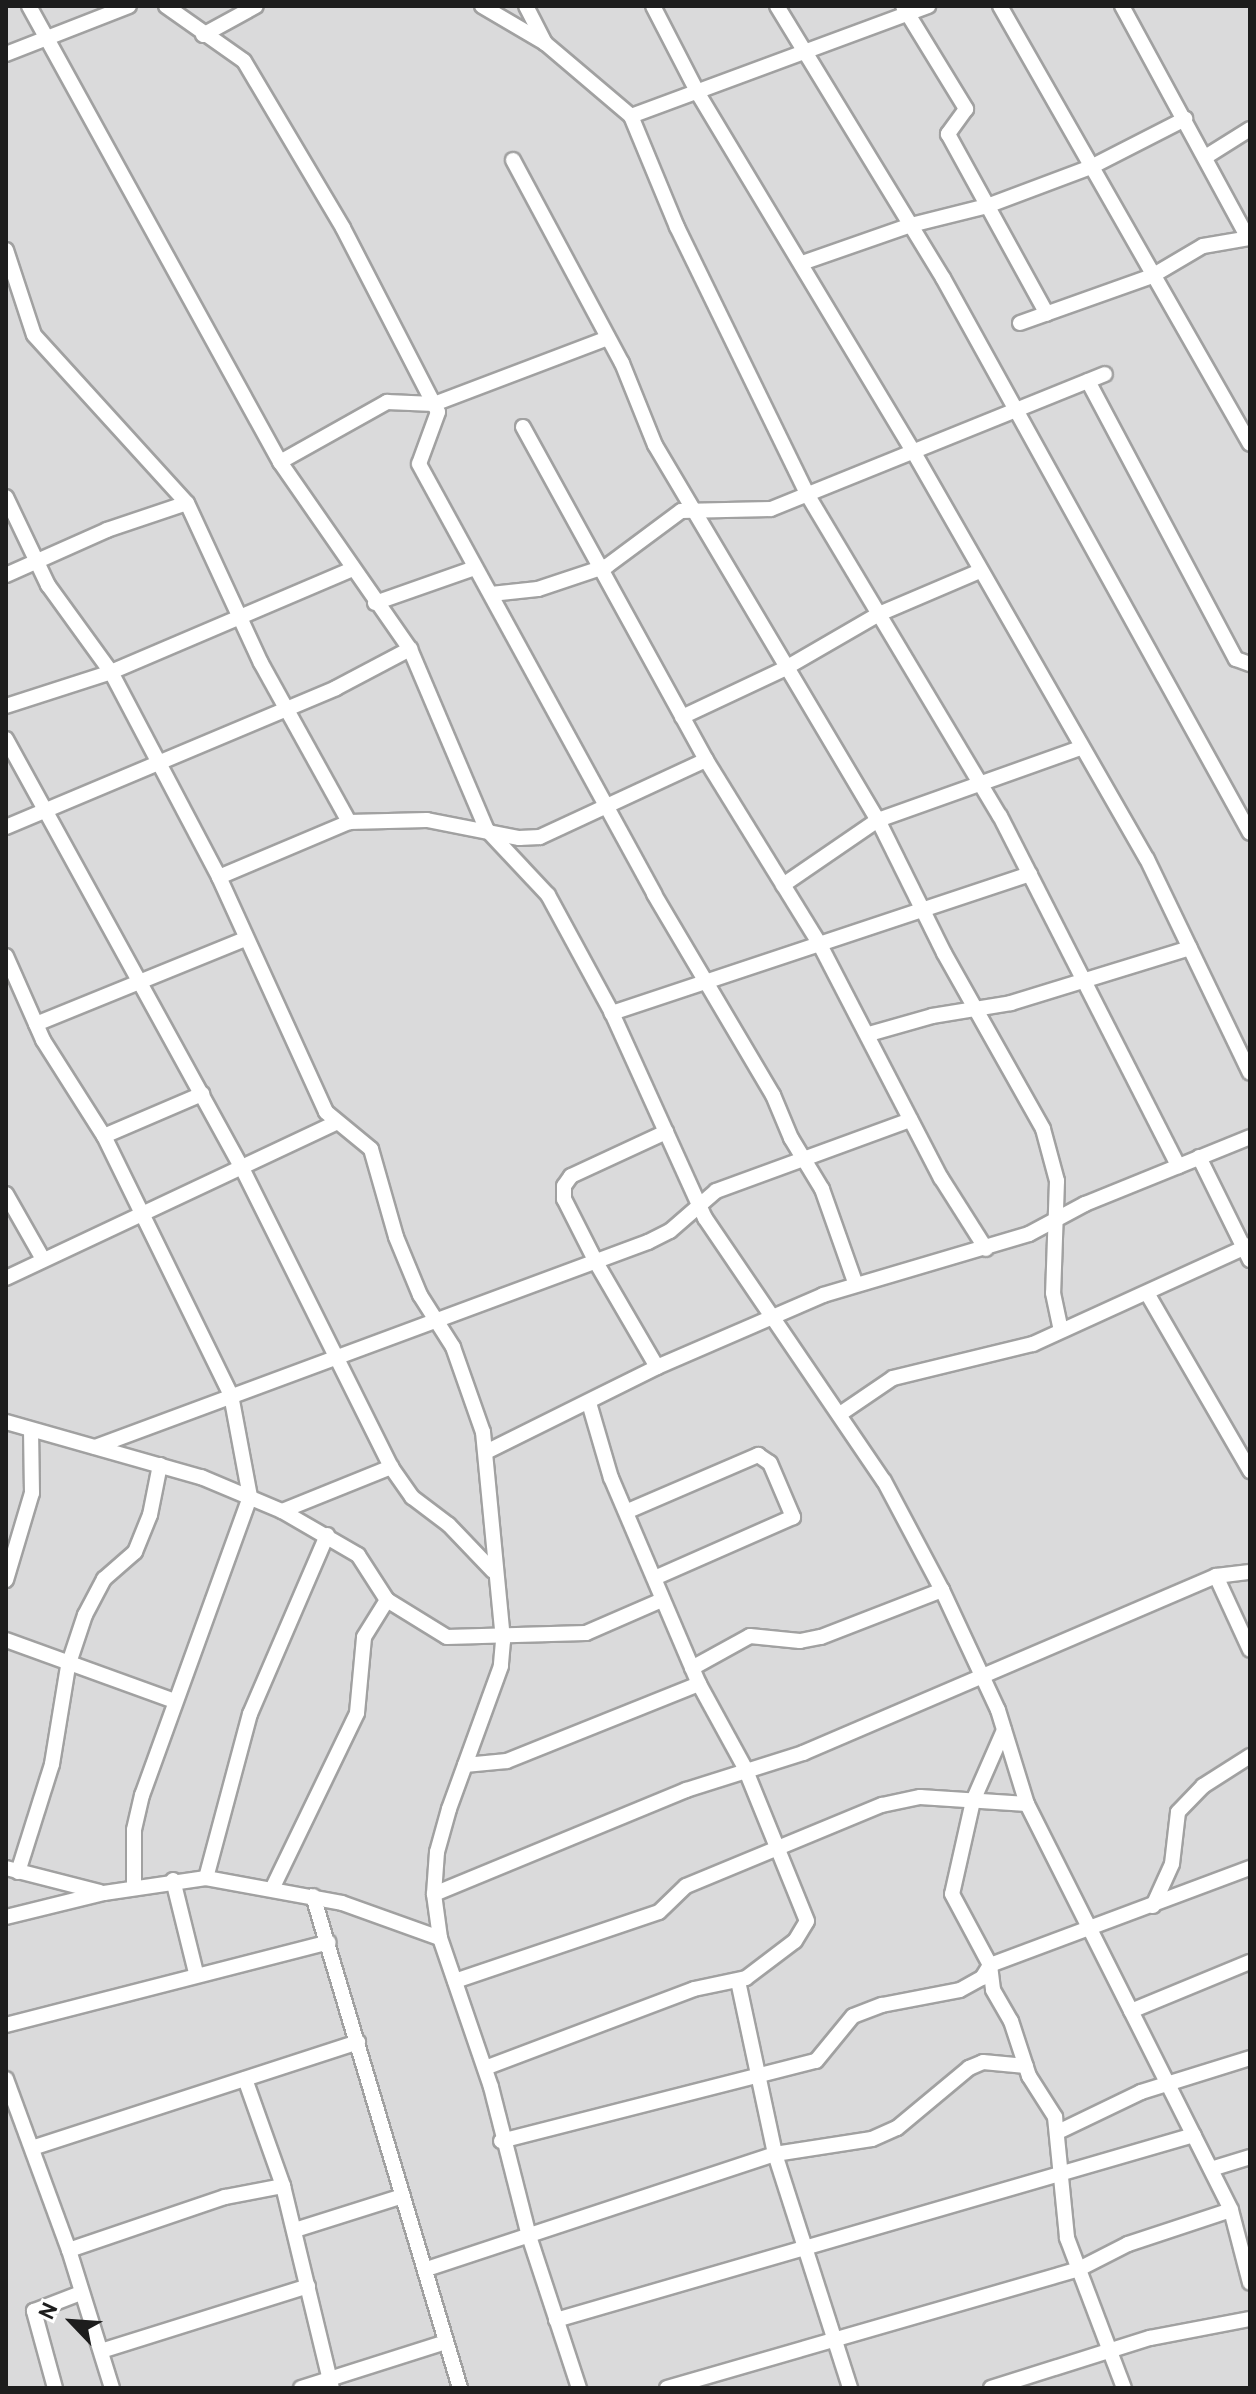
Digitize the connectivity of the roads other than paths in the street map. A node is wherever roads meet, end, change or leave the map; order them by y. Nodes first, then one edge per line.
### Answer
1 (29, 6) edge
2 (129, 6) edge
3 (166, 6) edge
4 (256, 6) edge
5 (482, 6) edge
6 (526, 6) edge
7 (653, 6) edge
8 (777, 6) edge
9 (928, 6) edge
10 (1000, 6) edge
11 (1122, 6) edge
12 (906, 11) edge
13 (203, 35) junction
14 (46, 37) junction
15 (545, 43) junction
16 (805, 48) junction
17 (6, 54) edge
18 (699, 95) junction
19 (631, 116) junction
20 (1185, 119) junction
21 (1250, 129) edge
22 (1207, 156) junction
23 (513, 160) dead end
24 (1091, 167) junction
25 (987, 206) junction
26 (911, 225) junction
27 (1249, 238) edge
28 (6, 250) edge
29 (802, 263) junction
30 (1152, 276) junction
31 (1047, 314) junction
32 (1020, 323) dead end
33 (608, 338) junction
34 (1105, 374) dead end
35 (1088, 381) junction
36 (434, 404) junction
37 (1014, 410) junction
38 (523, 427) dead end
39 (1250, 444) edge
40 (913, 451) junction
41 (280, 462) junction
42 (807, 494) junction
43 (6, 497) edge
44 (187, 503) junction
45 (696, 511) junction
46 (37, 561) junction
47 (475, 568) junction
48 (352, 569) junction
49 (598, 569) junction
50 (980, 571) junction
51 (6, 575) edge
52 (491, 594) junction
53 (375, 603) junction
54 (879, 614) junction
55 (239, 617) junction
56 (410, 649) junction
57 (1250, 664) edge
58 (784, 669) junction
59 (111, 672) junction
60 (6, 706) edge
61 (285, 708) junction
62 (682, 717) junction
63 (6, 739) edge
64 (1080, 748) junction
65 (706, 760) junction
66 (157, 762) junction
67 (978, 782) junction
68 (46, 807) junction
69 (611, 808) junction
70 (878, 820) junction
71 (349, 822) junction
72 (6, 827) edge
73 (487, 830) junction
74 (1250, 833) edge
75 (1030, 874) junction
76 (219, 877) junction
77 (783, 885) junction
78 (925, 912) junction
79 (243, 940) junction
80 (819, 943) junction
81 (1190, 948) junction
82 (6, 956) edge
83 (709, 979) junction
84 (1086, 979) junction
85 (142, 983) junction
86 (977, 1010) junction
87 (612, 1013) junction
88 (36, 1024) junction
89 (869, 1034) junction
90 (1250, 1073) edge
91 (202, 1094) junction
92 (910, 1120) junction
93 (336, 1123) junction
94 (666, 1132) junction
95 (104, 1136) junction
96 (1250, 1137) edge
97 (803, 1155) junction
98 (1199, 1157) junction
99 (1178, 1166) junction
100 (242, 1168) junction
101 (6, 1194) edge
102 (698, 1204) junction
103 (142, 1216) junction
104 (1056, 1221) junction
105 (986, 1249) junction
106 (1247, 1251) edge
107 (43, 1259) junction
108 (596, 1262) junction
109 (6, 1278) edge
110 (855, 1282) junction
111 (1147, 1293) junction
112 (772, 1318) junction
113 (438, 1321) junction
114 (1061, 1330) junction
115 (335, 1355) junction
116 (657, 1367) junction
117 (231, 1395) junction
118 (589, 1403) junction
119 (840, 1414) junction
120 (6, 1422) edge
121 (31, 1432) junction
122 (95, 1447) junction
123 (488, 1451) junction
124 (160, 1465) junction
125 (391, 1467) junction
126 (1249, 1468) edge
127 (250, 1497) junction
128 (282, 1511) junction
129 (628, 1511) junction
130 (327, 1535) junction
131 (493, 1571) junction
132 (1250, 1572) edge
133 (1216, 1576) junction
134 (655, 1578) junction
135 (6, 1580) edge
136 (942, 1590) junction
137 (387, 1600) junction
138 (662, 1600) junction
139 (502, 1632) junction
140 (6, 1640) edge
141 (1250, 1650) edge
142 (68, 1666) junction
143 (692, 1668) junction
144 (981, 1676) junction
145 (699, 1684) junction
146 (172, 1700) junction
147 (1004, 1730) junction
148 (1250, 1756) edge
149 (465, 1765) junction
150 (745, 1768) junction
151 (973, 1801) junction
152 (1027, 1804) junction
153 (776, 1845) junction
154 (1250, 1868) edge
155 (12, 1870) edge
156 (206, 1878) junction
157 (173, 1880) junction
158 (273, 1887) junction
159 (134, 1888) junction
160 (104, 1893) junction
161 (434, 1894) junction
162 (313, 1896) junction
163 (1153, 1906) junction
164 (6, 1917) edge
165 (1091, 1930) junction
166 (440, 1938) junction
167 (329, 1942) junction
168 (1250, 1962) edge
169 (990, 1965) junction
170 (196, 1973) junction
171 (455, 1981) junction
172 (738, 1981) junction
173 (1131, 2011) junction
174 (6, 2025) edge
175 (358, 2042) junction
176 (1250, 2058) edge
177 (1026, 2066) junction
178 (485, 2068) junction
179 (754, 2074) junction
180 (6, 2079) edge
181 (245, 2079) junction
182 (1171, 2084) junction
183 (1058, 2132) junction
184 (1194, 2135) junction
185 (501, 2141) junction
186 (32, 2148) junction
187 (775, 2154) junction
188 (1250, 2157) edge
189 (1211, 2169) junction
190 (1059, 2174) junction
191 (283, 2186) junction
192 (403, 2196) junction
193 (1231, 2210) junction
194 (295, 2230) junction
195 (529, 2236) junction
196 (804, 2248) junction
197 (69, 2250) junction
198 (1247, 2254) edge
199 (427, 2269) junction
200 (1079, 2269) junction
201 (1250, 2283) edge
202 (308, 2286) junction
203 (81, 2293) junction
204 (1250, 2319) edge
205 (556, 2320) junction
206 (834, 2341) junction
207 (446, 2342) junction
208 (101, 2351) junction
209 (1111, 2352) junction
210 (331, 2383) edge
211 (55, 2388) edge
212 (112, 2388) edge
213 (301, 2388) edge
214 (460, 2388) edge
215 (579, 2388) edge
216 (667, 2388) edge
217 (850, 2388) edge
218 (991, 2388) edge
219 (1124, 2388) edge

1 - 14 street
2 - 14 street
3 - 13 street
4 - 13 street
5 - 15 street
6 - 15 street
7 - 18 street
8 - 16 street
9 - 12 street
10 - 24 street
11 - 20 street
12 - 16 street
12 - 25 street
13 - 36 street
14 - 17 street
14 - 41 street
15 - 19 street
16 - 18 street
16 - 26 street
18 - 19 street
18 - 29 street
19 - 42 street
20 - 22 street
20 - 24 street
21 - 22 street
22 - 27 street
23 - 33 street
24 - 25 street
24 - 30 street
25 - 26 street
25 - 31 street
26 - 29 street
26 - 37 street
27 - 30 street
28 - 44 street
29 - 40 street
30 - 31 street
30 - 39 street
31 - 32 street
33 - 36 street
33 - 45 street
34 - 35 street
35 - 37 street
35 - 57 street
36 - 41 street
36 - 47 street
37 - 40 street
37 - 74 street
38 - 49 street
40 - 42 street
40 - 50 street
41 - 48 street
42 - 45 street
42 - 54 street
43 - 46 street
44 - 46 street
44 - 55 street
45 - 49 street
45 - 58 street
46 - 51 street
46 - 59 street
47 - 52 street
47 - 53 street
48 - 53 street
48 - 55 street
49 - 52 street
49 - 62 street
50 - 54 street
50 - 64 street
52 - 69 street
53 - 56 street
54 - 58 street
54 - 67 street
55 - 59 street
55 - 61 street
56 - 61 street
56 - 73 street
58 - 62 street
58 - 70 street
59 - 60 street
59 - 66 street
61 - 66 street
61 - 71 street
62 - 65 street
63 - 68 street
64 - 67 street
64 - 81 street
65 - 69 street
65 - 77 street
66 - 68 street
66 - 76 street
67 - 70 street
67 - 75 street
68 - 72 street
68 - 85 street
69 - 73 street
69 - 83 street
70 - 77 street
70 - 78 street
71 - 73 street
71 - 76 street
73 - 87 street
75 - 78 street
75 - 84 street
76 - 79 street
77 - 80 street
78 - 80 street
78 - 86 street
79 - 85 street
79 - 93 street
80 - 83 street
80 - 89 street
81 - 84 street
81 - 90 street
82 - 88 street
83 - 87 street
83 - 97 street
84 - 86 street
84 - 99 street
85 - 88 street
85 - 91 street
86 - 89 street
86 - 104 street
87 - 94 street
88 - 95 street
89 - 92 street
91 - 95 street
91 - 100 street
92 - 97 street
92 - 105 street
93 - 100 street
93 - 113 street
94 - 102 street
94 - 108 street
95 - 103 street
96 - 98 street
97 - 102 street
97 - 110 street
98 - 99 street
98 - 106 street
99 - 104 street
100 - 103 street
100 - 115 street
101 - 107 street
102 - 108 street
102 - 112 street
103 - 107 street
103 - 117 street
104 - 105 street
104 - 114 street
105 - 110 street
106 - 111 street
107 - 109 street
108 - 113 street
108 - 116 street
110 - 112 street
111 - 114 street
111 - 126 street
112 - 116 street
112 - 119 street
113 - 115 street
113 - 123 street
114 - 119 street
115 - 117 street
115 - 125 street
116 - 118 street
117 - 122 street
117 - 127 street
118 - 123 street
118 - 129 street
119 - 136 street
120 - 121 street
121 - 122 street
121 - 135 street
122 - 124 street
123 - 131 street
124 - 127 street
124 - 142 street
125 - 128 street
125 - 131 street
127 - 128 street
127 - 146 street
128 - 130 street
129 - 134 street
129 - 134 street
130 - 137 street
130 - 156 street
131 - 139 street
132 - 133 street
133 - 141 street
133 - 144 street
134 - 138 street
136 - 143 street
136 - 144 street
137 - 139 street
137 - 158 street
138 - 139 street
138 - 143 street
139 - 149 street
140 - 142 street
142 - 146 street
142 - 155 street
143 - 145 street
144 - 147 street
144 - 150 street
145 - 149 street
145 - 150 street
146 - 159 street
147 - 151 street
147 - 152 street
148 - 163 street
149 - 161 street
150 - 153 street
150 - 161 street
151 - 152 street
151 - 153 street
151 - 169 street
152 - 165 street
153 - 171 street
153 - 172 street
154 - 163 street
155 - 160 street
156 - 157 street
156 - 158 street
157 - 159 street
157 - 170 street
158 - 162 street
159 - 160 street
160 - 164 street
161 - 166 street
162 - 166 street
162 - 167 street
163 - 165 street
165 - 169 street
165 - 173 street
166 - 171 street
167 - 170 street
167 - 175 street
168 - 173 street
169 - 177 street
169 - 179 street
170 - 174 street
171 - 178 street
172 - 178 street
172 - 179 street
173 - 182 street
175 - 181 street
175 - 192 street
176 - 182 street
177 - 183 street
177 - 187 street
178 - 185 street
179 - 185 street
179 - 187 street
180 - 186 street
181 - 186 street
181 - 191 street
182 - 183 street
182 - 184 street
183 - 190 street
184 - 189 street
184 - 190 street
185 - 195 street
186 - 197 street
187 - 195 street
187 - 196 street
188 - 189 street
189 - 193 street
190 - 196 street
190 - 200 street
191 - 194 street
191 - 197 street
192 - 194 street
192 - 199 street
193 - 198 street
193 - 200 street
194 - 202 street
195 - 199 street
195 - 205 street
196 - 205 street
196 - 206 street
197 - 203 street
198 - 201 street
199 - 207 street
200 - 206 street
200 - 209 street
202 - 208 street
202 - 210 street
203 - 208 street
203 - 211 street
204 - 209 street
205 - 215 street
206 - 216 street
206 - 217 street
207 - 210 street
207 - 214 street
208 - 212 street
209 - 218 street
209 - 219 street
210 - 213 street

